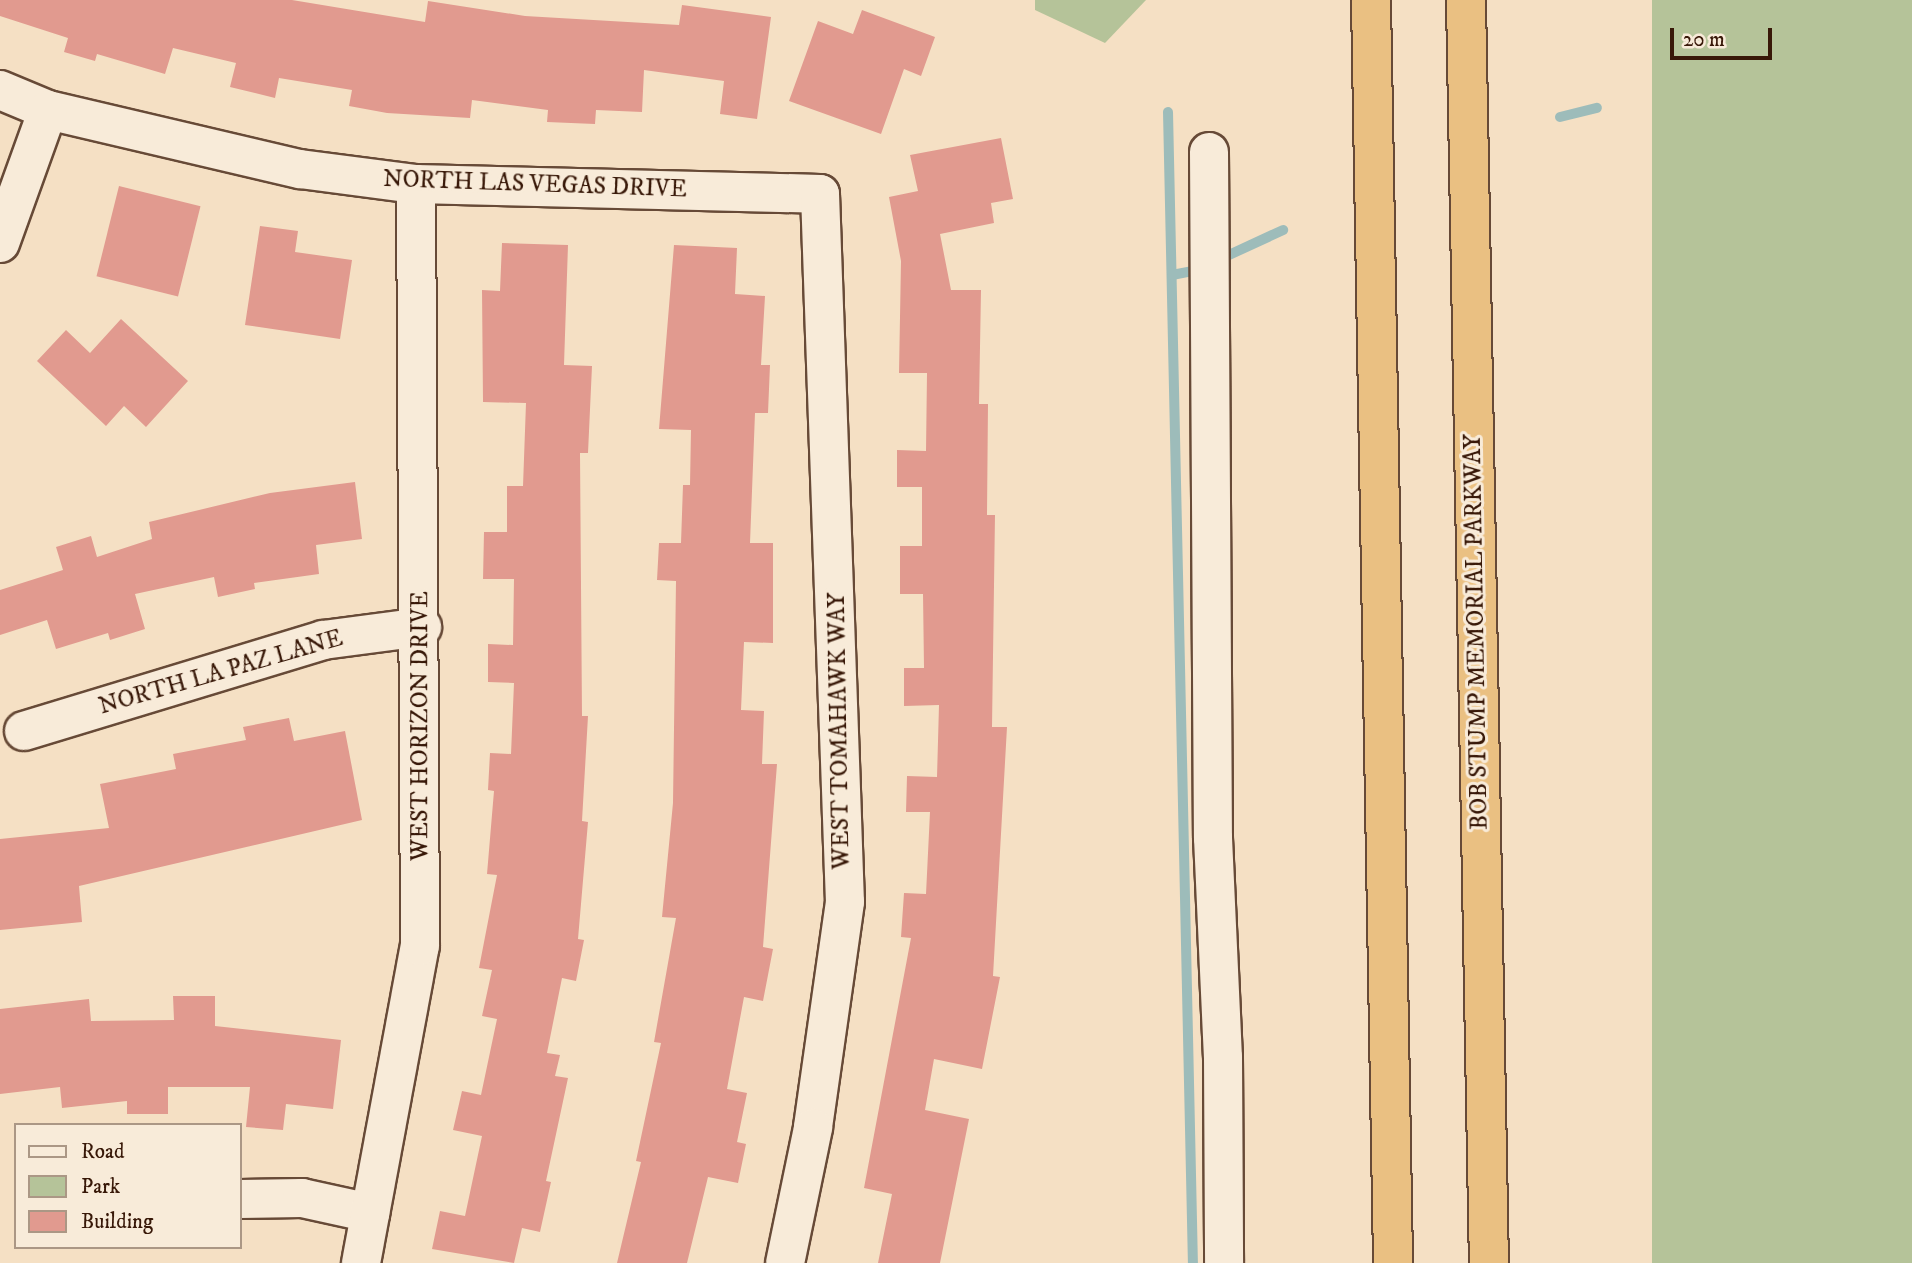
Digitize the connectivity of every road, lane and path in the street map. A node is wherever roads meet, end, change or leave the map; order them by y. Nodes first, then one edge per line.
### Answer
1 (1371, 0) edge
2 (1466, 0) edge
3 (0, 90) edge
4 (48, 110) junction
5 (1209, 152) dead end
6 (416, 184) junction
7 (820, 194) joint
8 (0, 243) edge
9 (422, 627) junction
10 (23, 731) dead end
11 (242, 1199) edge
12 (370, 1213) junction
13 (361, 1263) edge
14 (785, 1263) edge
15 (1224, 1263) edge
16 (1393, 1263) edge
17 (1489, 1263) edge

1 - 16 highway
2 - 17 highway, BOB STUMP MEMORIAL PARKWAY
3 - 4 street, NORTH LAS VEGAS DRIVE
4 - 6 street, NORTH LAS VEGAS DRIVE
4 - 8 street
5 - 15 street
6 - 7 street, NORTH LAS VEGAS DRIVE
6 - 9 street, WEST HORIZON DRIVE
7 - 14 street, WEST TOMAHAWK WAY
9 - 10 street, NORTH LA PAZ LANE
9 - 12 street, WEST HORIZON DRIVE
11 - 12 street
12 - 13 street, WEST HORIZON DRIVE

